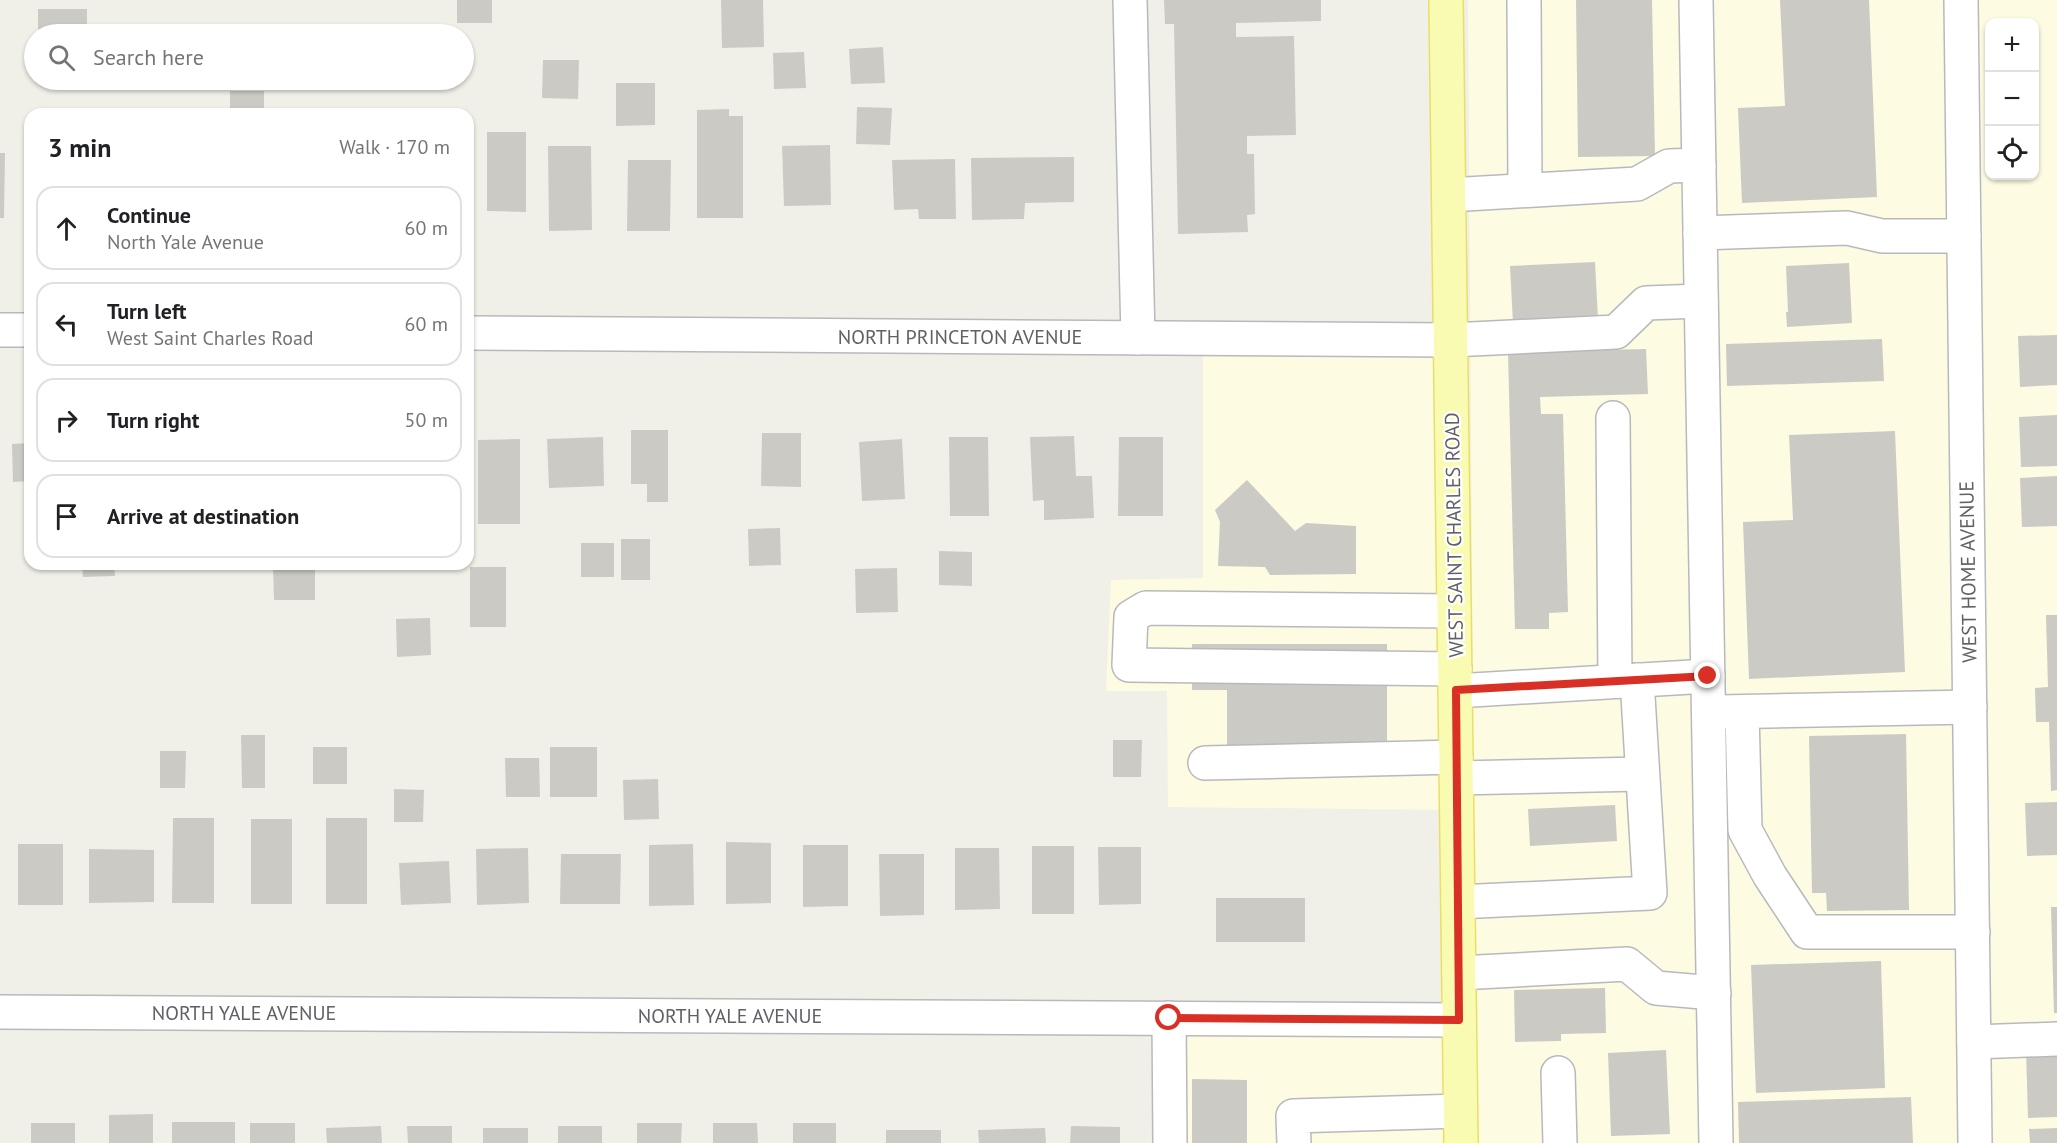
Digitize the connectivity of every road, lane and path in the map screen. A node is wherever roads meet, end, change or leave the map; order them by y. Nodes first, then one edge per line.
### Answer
1 (1130, 0) edge
2 (1446, 0) edge
3 (1524, 0) edge
4 (1696, 0) edge
5 (1961, 0) edge
6 (1699, 165) junction
7 (1525, 190) junction
8 (1449, 195) junction
9 (1700, 233) junction
10 (1964, 236) junction
11 (1701, 301) junction
12 (0, 330) edge
13 (24, 330) edge
14 (474, 333) edge
15 (1138, 338) junction
16 (1451, 340) junction
17 (1613, 418) dead end
18 (1454, 610) junction
19 (1708, 676) junction
20 (1455, 680) junction
21 (1626, 681) junction
22 (1970, 706) junction
23 (1742, 712) junction
24 (1709, 713) junction
25 (1205, 764) dead end
26 (1456, 767) junction
27 (1642, 774) junction
28 (1458, 902) junction
29 (1972, 932) junction
30 (1459, 973) junction
31 (1714, 993) junction
32 (0, 1012) edge
33 (1169, 1018) junction
34 (1459, 1020) junction
35 (2057, 1039) edge
36 (1974, 1042) junction
37 (1558, 1073) dead end
38 (1460, 1127) edge
39 (1170, 1143) edge
40 (1294, 1143) edge
41 (1560, 1143) edge
42 (1716, 1143) edge
43 (1975, 1143) edge

1 - 15 street
2 - 8 main road, WEST SAINT CHARLES ROAD
3 - 7 street
4 - 6 street
5 - 10 street, WEST HOME AVENUE
6 - 7 street
6 - 9 street
7 - 8 street
8 - 16 main road, WEST SAINT CHARLES ROAD
9 - 10 street
9 - 11 street
10 - 22 street, WEST HOME AVENUE
11 - 16 street, NORTH PRINCETON AVENUE
11 - 19 street
12 - 13 street
14 - 15 street, NORTH PRINCETON AVENUE
15 - 16 street, NORTH PRINCETON AVENUE
16 - 18 main road, WEST SAINT CHARLES ROAD
17 - 21 street
18 - 20 main road, WEST SAINT CHARLES ROAD
18 - 20 street
19 - 21 street
19 - 24 street
20 - 21 street
20 - 26 main road, WEST SAINT CHARLES ROAD
21 - 27 street
22 - 23 street
22 - 29 street, WEST HOME AVENUE
23 - 24 street
23 - 29 street
24 - 31 street
25 - 26 street
26 - 27 street
26 - 28 main road, WEST SAINT CHARLES ROAD
27 - 28 street
28 - 30 main road, WEST SAINT CHARLES ROAD
29 - 36 street, WEST HOME AVENUE
30 - 31 street
30 - 34 main road, WEST SAINT CHARLES ROAD
31 - 42 street
32 - 33 street, NORTH YALE AVENUE
33 - 34 street, NORTH YALE AVENUE
33 - 39 street
34 - 38 main road, WEST SAINT CHARLES ROAD
35 - 36 street
36 - 43 street, WEST HOME AVENUE
37 - 41 street
38 - 40 street

